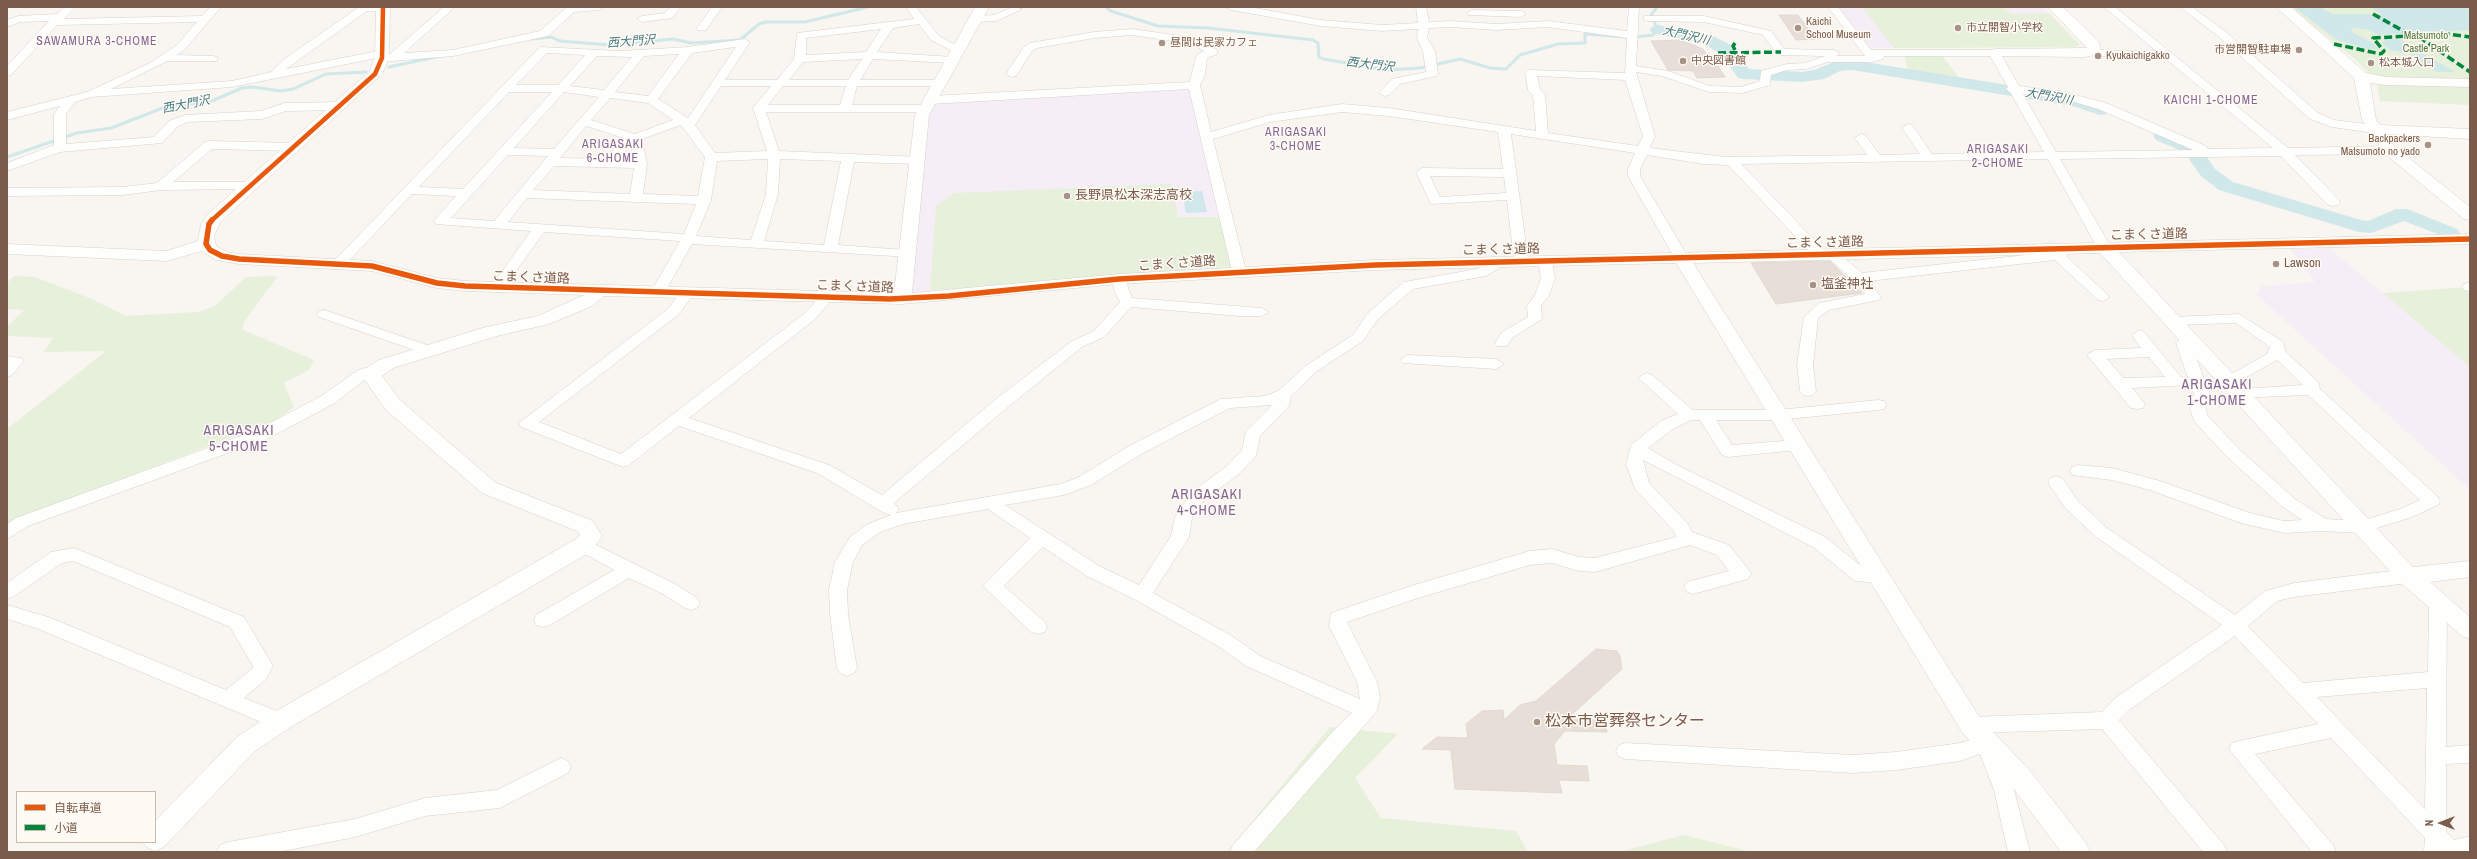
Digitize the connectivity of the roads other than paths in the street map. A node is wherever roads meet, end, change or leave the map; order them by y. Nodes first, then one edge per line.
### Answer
1 (71, 7) edge
2 (216, 7) edge
3 (450, 7) edge
4 (598, 7) edge
5 (676, 7) edge
6 (717, 7) edge
7 (911, 7) edge
8 (1231, 7) edge
9 (1421, 7) edge
10 (1634, 7) edge
11 (1833, 7) edge
12 (2055, 7) edge
13 (2109, 7) edge
14 (2185, 7) edge
15 (383, 8) edge
16 (572, 8) edge
17 (2283, 9) edge
18 (1017, 10) dead end
19 (979, 13) edge
20 (1472, 13) dead end
21 (1521, 14) dead end
22 (206, 18) junction
23 (1650, 18) dead end
24 (56, 19) junction
25 (642, 19) dead end
26 (921, 21) junction
27 (7, 24) edge
28 (889, 25) junction
29 (1424, 27) junction
30 (702, 28) dead end
31 (544, 34) junction
32 (1631, 36) junction
33 (544, 49) junction
34 (688, 50) junction
35 (2094, 51) junction
36 (594, 52) junction
37 (641, 53) junction
38 (1868, 53) junction
39 (1994, 53) junction
40 (1886, 54) junction
41 (2166, 54) junction
42 (870, 55) junction
43 (956, 55) junction
44 (386, 56) junction
45 (168, 58) junction
46 (213, 59) dead end
47 (800, 59) junction
48 (7, 73) edge
49 (1630, 73) junction
50 (276, 74) junction
51 (1012, 74) dead end
52 (2361, 77) junction
53 (854, 81) junction
54 (780, 82) junction
55 (2470, 82) edge
56 (718, 83) junction
57 (941, 83) junction
58 (1194, 85) junction
59 (561, 88) junction
60 (505, 89) junction
61 (608, 93) junction
62 (1385, 93) dead end
63 (2015, 93) junction
64 (91, 94) junction
65 (70, 100) junction
66 (651, 100) junction
67 (928, 104) junction
68 (341, 106) junction
69 (759, 108) junction
70 (845, 108) junction
71 (2087, 108) dead end
72 (7, 116) edge
73 (585, 122) junction
74 (686, 122) junction
75 (1908, 128) dead end
76 (2374, 129) junction
77 (1504, 130) junction
78 (2470, 134) edge
79 (1542, 135) junction
80 (636, 138) junction
81 (1207, 138) junction
82 (1861, 138) dead end
83 (294, 147) junction
84 (58, 148) junction
85 (1641, 150) junction
86 (2389, 150) junction
87 (505, 151) junction
88 (2284, 151) junction
89 (2199, 152) junction
90 (774, 155) junction
91 (2050, 155) junction
92 (555, 157) junction
93 (1875, 157) junction
94 (1928, 157) junction
95 (711, 158) junction
96 (848, 158) junction
97 (917, 160) junction
98 (1731, 161) junction
99 (609, 163) junction
100 (641, 164) junction
101 (7, 167) edge
102 (1509, 173) junction
103 (251, 185) junction
104 (161, 186) junction
105 (410, 190) junction
106 (7, 192) edge
107 (466, 194) junction
108 (526, 194) junction
109 (1512, 196) junction
110 (636, 198) junction
111 (704, 200) junction
112 (2333, 202) dead end
113 (2470, 215) edge
114 (497, 226) junction
115 (540, 228) junction
116 (689, 239) junction
117 (2470, 239) edge
118 (206, 244) junction
119 (756, 245) junction
120 (2104, 248) junction
121 (7, 249) edge
122 (830, 249) junction
123 (2062, 252) junction
124 (906, 254) junction
125 (1826, 254) junction
126 (167, 256) junction
127 (1681, 257) junction
128 (239, 259) junction
129 (1521, 260) junction
130 (1545, 260) junction
131 (1495, 261) junction
132 (338, 264) junction
133 (1239, 271) junction
134 (1859, 278) junction
135 (1119, 280) junction
136 (497, 288) junction
137 (599, 291) junction
138 (658, 292) junction
139 (687, 293) junction
140 (2103, 297) dead end
141 (902, 299) junction
142 (1127, 302) junction
143 (822, 303) dead end
144 (1262, 312) dead end
145 (324, 314) dead end
146 (2173, 321) junction
147 (2139, 335) dead end
148 (2189, 339) junction
149 (1502, 343) dead end
150 (431, 351) junction
151 (2152, 352) junction
152 (2277, 352) junction
153 (1408, 360) dead end
154 (7, 361) edge
155 (1496, 364) dead end
156 (376, 370) junction
157 (7, 372) edge
158 (1647, 378) dead end
159 (2177, 382) junction
160 (2197, 382) junction
161 (2119, 383) junction
162 (2234, 388) junction
163 (2312, 390) junction
164 (1808, 391) dead end
165 (1283, 395) junction
166 (2137, 404) dead end
167 (1878, 405) dead end
168 (1697, 415) junction
169 (1778, 415) junction
170 (676, 420) junction
171 (1797, 445) junction
172 (1637, 449) junction
173 (2078, 471) dead end
174 (2056, 482) dead end
175 (990, 501) junction
176 (883, 503) junction
177 (900, 518) junction
178 (2322, 525) junction
179 (2361, 527) junction
180 (7, 533) edge
181 (1685, 536) junction
182 (1042, 537) junction
183 (584, 545) junction
184 (2470, 569) edge
185 (628, 570) junction
186 (1881, 576) junction
187 (2408, 576) junction
188 (1693, 587) dead end
189 (7, 592) edge
190 (1142, 595) junction
191 (691, 603) dead end
192 (2438, 603) junction
193 (7, 612) edge
194 (543, 620) dead end
195 (2236, 625) junction
196 (1038, 627) dead end
197 (2470, 630) edge
198 (847, 668) dead end
199 (2437, 679) junction
200 (2299, 691) junction
201 (230, 698) junction
202 (1367, 711) junction
203 (2107, 720) junction
204 (280, 721) junction
205 (1971, 725) junction
206 (2334, 729) junction
207 (1986, 743) junction
208 (1626, 751) dead end
209 (2436, 753) junction
210 (2470, 754) edge
211 (560, 767) dead end
212 (156, 838) edge
213 (151, 843) edge
214 (2449, 847) edge
215 (143, 852) edge
216 (228, 852) edge
217 (1241, 852) edge
218 (2019, 852) edge
219 (2077, 852) edge
220 (2216, 852) edge
221 (2325, 852) edge

1 - 24 street
2 - 22 street
3 - 44 street
4 - 16 street
5 - 25 street
6 - 30 street
7 - 26 street
8 - 29 street
9 - 29 street
10 - 32 street
11 - 38 street
12 - 35 street
13 - 41 street
14 - 76 street
15 - 44 street
15 - 50 street
16 - 31 street
17 - 52 street
18 - 19 street
19 - 43 street
20 - 21 street
22 - 24 street
22 - 45 street
23 - 38 street
24 - 27 street
24 - 48 street
26 - 28 street
26 - 43 street
28 - 42 street
28 - 47 street
29 - 32 street
29 - 62 street
31 - 33 street
31 - 44 street
32 - 49 street
33 - 36 street
33 - 60 street
34 - 37 street
34 - 56 street
34 - 66 street
35 - 39 street
35 - 41 street
36 - 37 street
36 - 59 street
37 - 61 street
38 - 40 street
39 - 40 street
39 - 63 street
40 - 49 street
41 - 88 street
42 - 43 street
42 - 47 street
42 - 53 street
43 - 57 street
44 - 50 street
44 - 68 street
45 - 46 street
45 - 64 street
47 - 54 street
49 - 79 street
49 - 85 street
50 - 64 street
51 - 58 street
52 - 55 street
52 - 76 street
53 - 54 street
53 - 57 street
53 - 70 street
54 - 56 street
54 - 69 street
56 - 74 street
57 - 67 street
58 - 67 street
58 - 81 street
59 - 60 street
59 - 61 street
59 - 87 street
60 - 105 street
61 - 66 street
61 - 73 street
63 - 71 street
63 - 89 street
63 - 91 street
64 - 65 street
65 - 72 street
65 - 84 street
66 - 74 street
67 - 70 street
67 - 97 street
68 - 83 street
68 - 84 street
69 - 70 street
69 - 90 street
73 - 80 street
73 - 92 street
74 - 80 street
74 - 95 street
75 - 94 street
76 - 78 street
76 - 86 street
77 - 79 street
77 - 81 street
77 - 102 street
79 - 85 street
80 - 99 street
80 - 100 street
81 - 133 street
82 - 93 street
83 - 103 street
83 - 104 street
84 - 101 street
85 - 98 street
85 - 127 street
86 - 88 street
86 - 113 street
87 - 92 street
87 - 107 street
88 - 89 street
88 - 112 street
89 - 91 street
90 - 95 street
90 - 96 street
90 - 119 street
91 - 94 street
91 - 120 street
92 - 99 street
92 - 108 street
93 - 94 street
93 - 98 street
95 - 111 street
96 - 97 street
96 - 122 street
97 - 124 street
98 - 125 street
99 - 100 street
100 - 110 street
102 - 109 street
102 - 109 street
103 - 104 street
103 - 118 street
104 - 106 street
105 - 107 street
105 - 132 street
107 - 114 street
108 - 110 street
108 - 114 street
109 - 129 street
110 - 111 street
111 - 116 street
114 - 115 street
115 - 116 street
115 - 136 street
116 - 119 street
116 - 138 street
117 - 120 street, こまくさ道路
118 - 126 street
118 - 128 street, こまくさ道路
119 - 122 street
120 - 123 street, こまくさ道路
120 - 146 street
121 - 126 street
122 - 124 street
123 - 125 street, こまくさ道路
123 - 134 street
123 - 140 street
124 - 141 street
125 - 127 street, こまくさ道路
125 - 134 street
126 - 128 street
127 - 130 street, こまくさ道路
127 - 169 street
128 - 132 street, こまくさ道路
129 - 130 street, こまくさ道路
129 - 131 street, こまくさ道路
130 - 149 street
131 - 133 street, こまくさ道路
131 - 165 street
132 - 136 street, こまくさ道路
133 - 135 street, こまくさ道路
134 - 164 street
135 - 141 street, こまくさ道路
135 - 142 street
136 - 137 street, こまくさ道路
137 - 138 street, こまくさ道路
137 - 150 street
138 - 139 street, こまくさ道路
139 - 141 street, こまくさ道路
139 - 170 street
142 - 144 street
142 - 176 street
143 - 170 street
145 - 150 street
146 - 148 street
146 - 152 street
147 - 151 street
148 - 160 street
148 - 162 street
150 - 156 street
151 - 159 street
151 - 161 street
152 - 162 street
152 - 163 street
153 - 155 street
154 - 157 street
156 - 180 street
156 - 183 street
158 - 168 street
159 - 160 street
159 - 161 street
160 - 178 street
161 - 166 street
162 - 163 street
162 - 179 street
163 - 179 street
165 - 175 street
165 - 190 street
167 - 169 street
168 - 169 street
168 - 171 street
168 - 172 street
169 - 171 street
170 - 176 street
171 - 186 street
172 - 181 street
172 - 186 street
173 - 178 street
174 - 195 street
175 - 177 street
175 - 182 street
176 - 177 street
177 - 198 street
178 - 179 street
179 - 187 street
181 - 188 street
181 - 202 street
182 - 190 street
182 - 196 street
183 - 185 street
183 - 204 street
184 - 187 street
185 - 191 street
185 - 194 street
186 - 205 street
187 - 192 street
187 - 195 street
189 - 201 street
190 - 202 street
192 - 197 street
192 - 199 street
193 - 201 street
195 - 200 street
195 - 203 street
199 - 200 street
199 - 209 street
200 - 206 street
201 - 204 street
202 - 217 street
203 - 205 street
203 - 220 street
204 - 212 street
205 - 207 street
206 - 214 street
206 - 221 street
207 - 208 street
207 - 218 street
207 - 219 street
209 - 210 street
209 - 214 street
211 - 216 street
213 - 215 street

